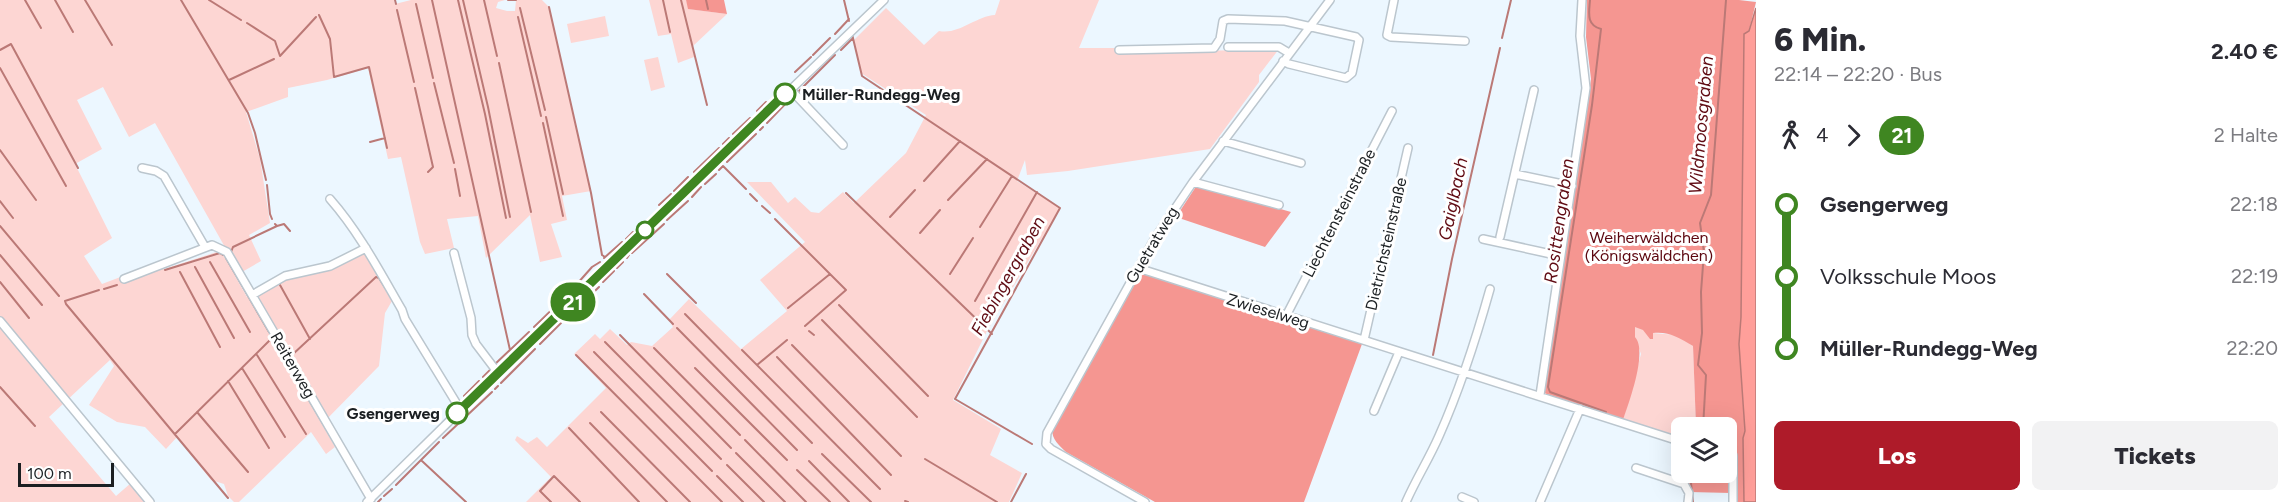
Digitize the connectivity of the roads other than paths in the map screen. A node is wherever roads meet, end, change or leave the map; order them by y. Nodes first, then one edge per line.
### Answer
1 (884, 0) edge
2 (1330, 0) edge
3 (1394, 0) edge
4 (1582, 0) edge
5 (1311, 26) junction
6 (1465, 41) dead end
7 (1228, 47) dead end
8 (1119, 50) dead end
9 (1289, 53) junction
10 (1283, 61) junction
11 (790, 89) junction
12 (1534, 90) dead end
13 (1392, 111) dead end
14 (1224, 141) junction
15 (843, 145) dead end
16 (1408, 148) dead end
17 (1301, 163) dead end
18 (142, 168) dead end
19 (1515, 174) junction
20 (1193, 182) junction
21 (1572, 186) junction
22 (330, 199) dead end
23 (1279, 205) dead end
24 (1500, 237) dead end
25 (1483, 239) dead end
26 (205, 248) junction
27 (366, 248) junction
28 (454, 253) dead end
29 (1560, 256) junction
30 (1138, 268) junction
31 (124, 279) dead end
32 (1490, 289) dead end
33 (252, 295) junction
34 (1286, 316) junction
35 (0, 321) edge
36 (1364, 340) junction
37 (1399, 352) junction
38 (1464, 372) junction
39 (498, 373) junction
40 (1540, 395) junction
41 (460, 409) junction
42 (1580, 409) junction
43 (1374, 411) dead end
44 (1671, 438) edge
45 (1636, 468) dead end
46 (1732, 483) edge
47 (1684, 484) joint
48 (1462, 497) dead end
49 (369, 500) edge
50 (1136, 500) edge
51 (150, 502) edge
52 (1145, 502) edge
53 (1406, 502) edge
54 (1474, 502) edge
55 (1540, 502) edge
56 (1688, 502) edge
57 (1733, 502) edge

1 - 11 street
2 - 5 street, Guetratweg
3 - 6 street
4 - 21 street
5 - 8 street
5 - 9 street, Guetratweg
5 - 10 street
7 - 9 street
9 - 10 street, Guetratweg
10 - 14 street, Guetratweg
11 - 15 street
11 - 39 street
12 - 19 street
13 - 34 street, Liechtensteinstraße
14 - 17 street
14 - 20 street, Guetratweg
16 - 36 street, Dietrichsteinstraße
18 - 26 street
19 - 21 street
19 - 24 street
20 - 23 street
20 - 30 street, Guetratweg
21 - 29 street
22 - 27 street
25 - 29 street
26 - 31 street
26 - 33 street, Reiterweg
27 - 33 street
27 - 41 street
28 - 39 street
29 - 40 street
30 - 34 street, Zwieselweg
30 - 50 street, Guetratweg
32 - 38 street
33 - 49 street, Reiterweg
34 - 36 street, Zwieselweg
35 - 51 street
36 - 37 street, Zwieselweg
37 - 38 street, Zwieselweg
37 - 43 street
38 - 40 street, Zwieselweg
38 - 53 street
39 - 41 street
40 - 42 street, Zwieselweg
41 - 49 street
42 - 44 street, Zwieselweg
42 - 55 street
45 - 47 street
46 - 57 street
47 - 56 street
48 - 54 street
50 - 52 street

